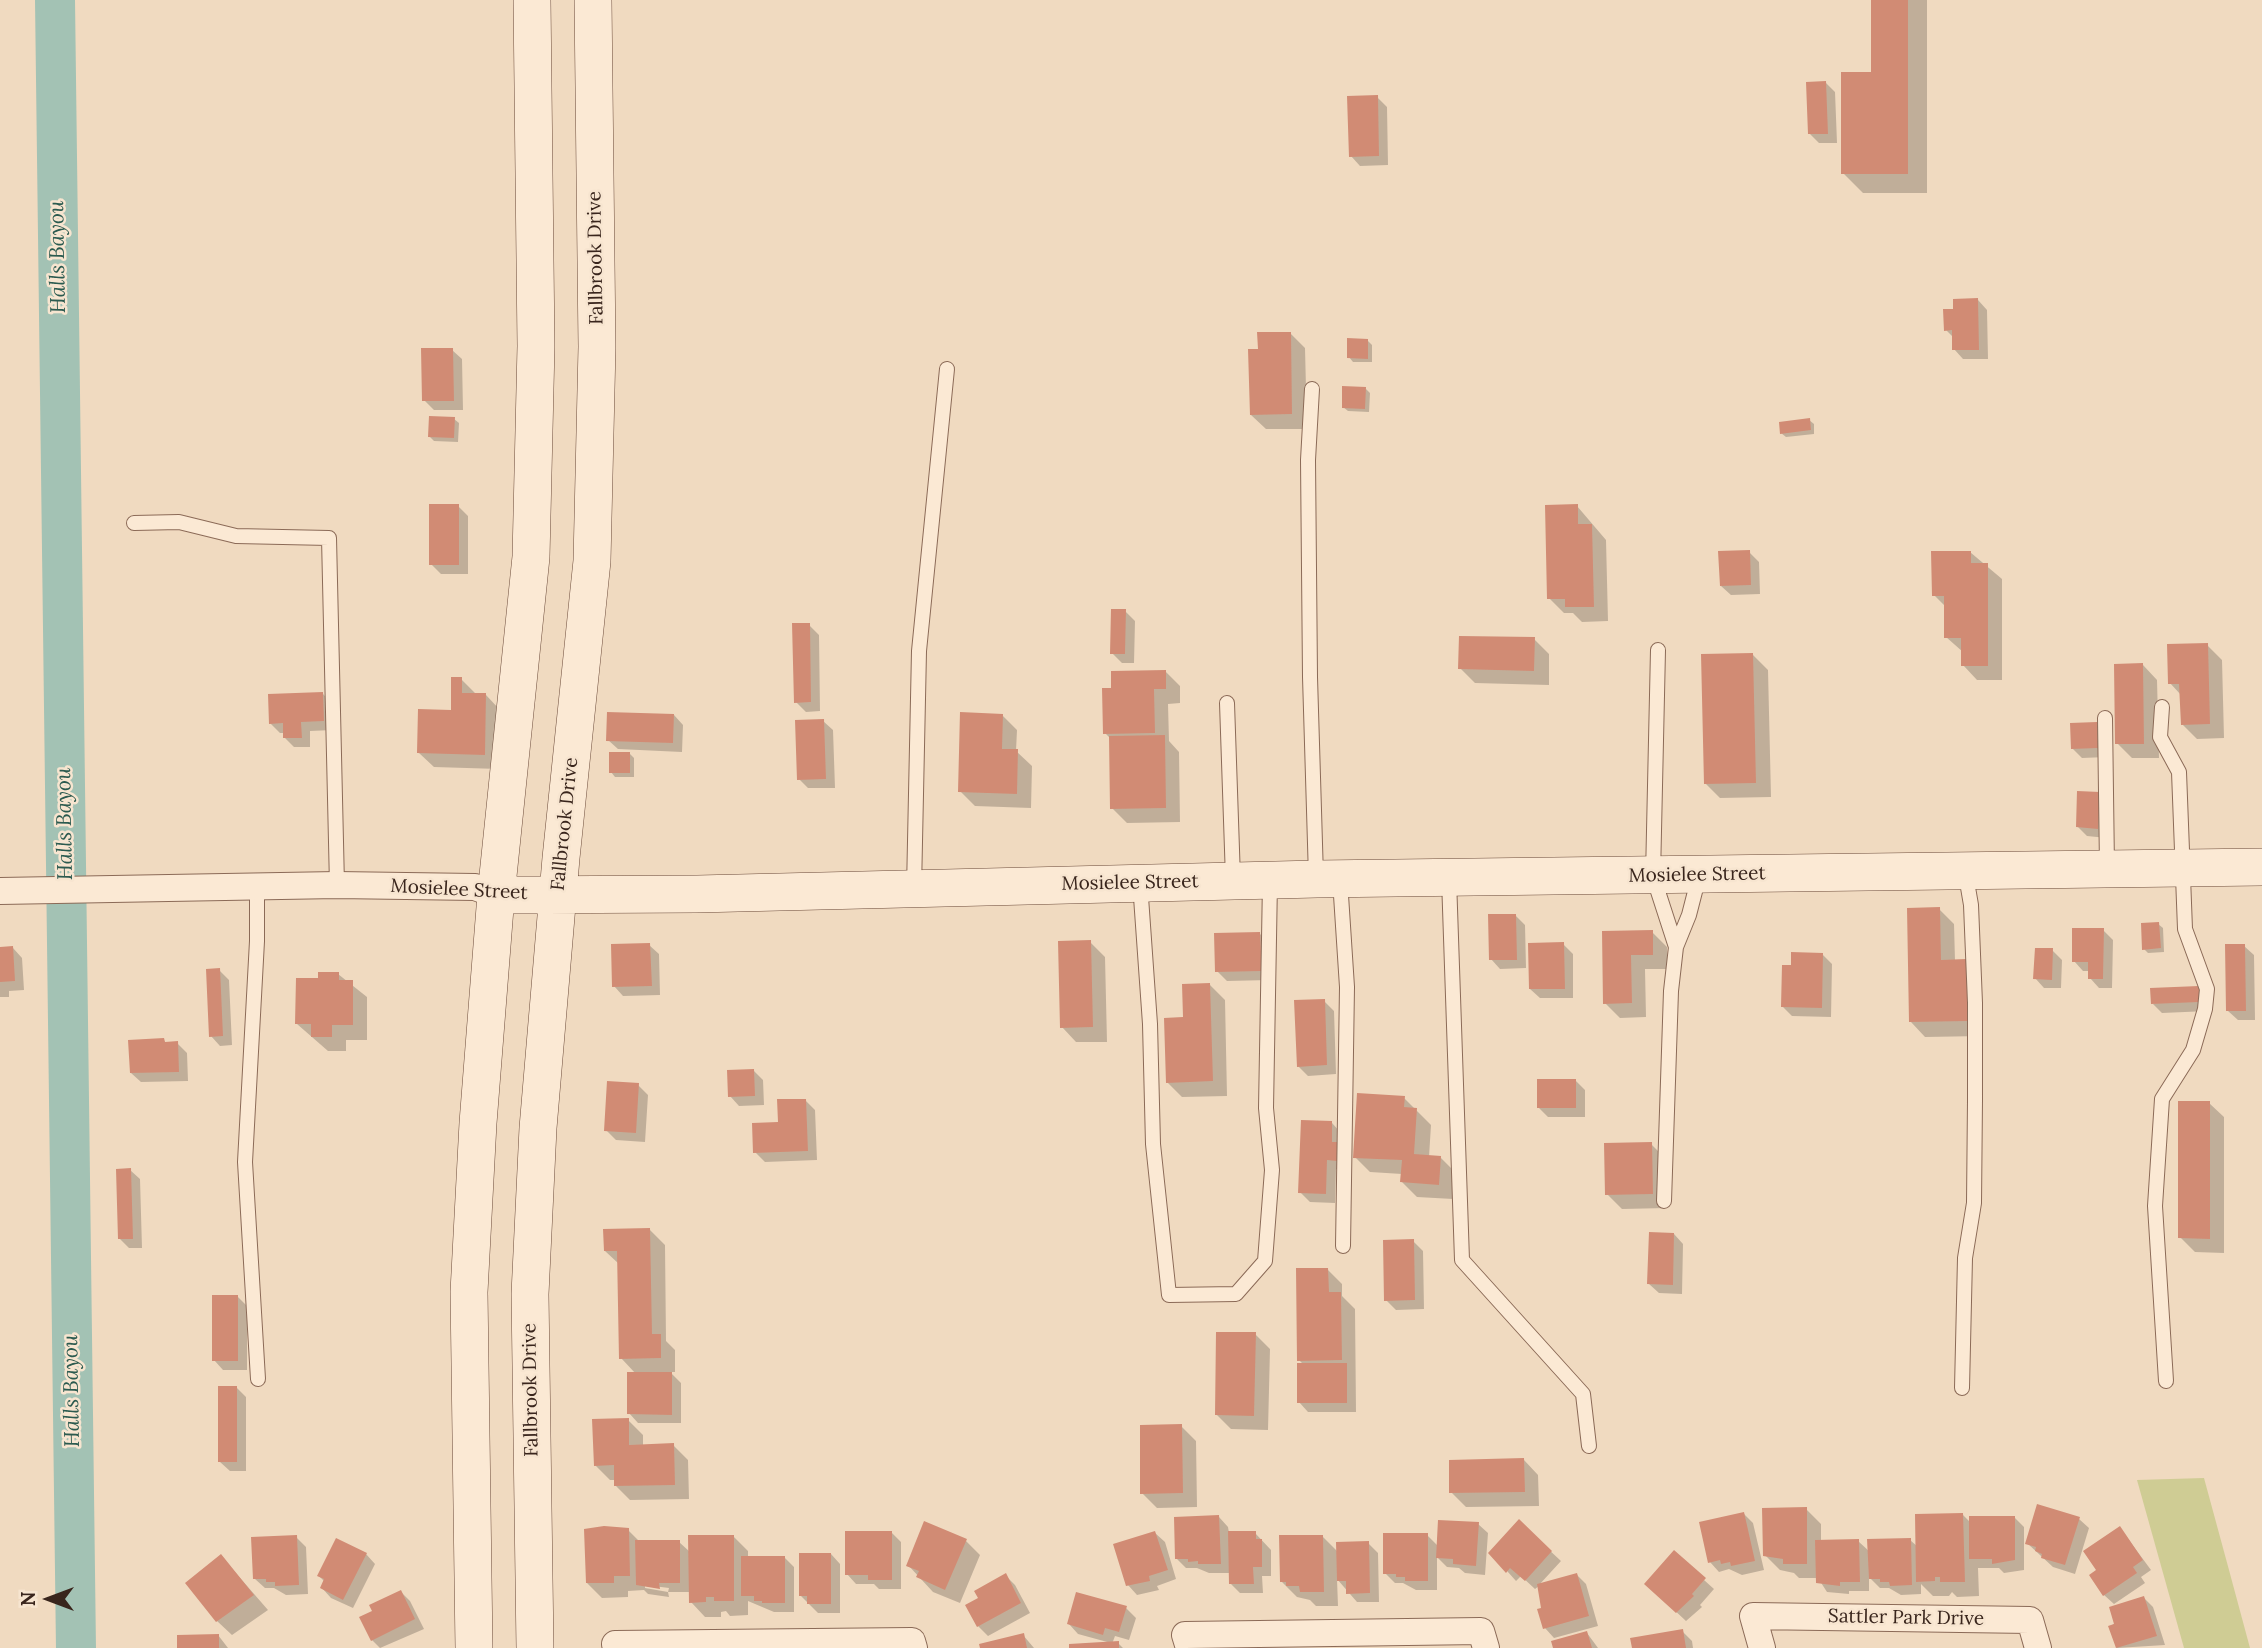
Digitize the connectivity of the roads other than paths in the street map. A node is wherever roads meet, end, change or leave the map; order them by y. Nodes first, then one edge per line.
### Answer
1 (532, 0) edge
2 (593, 0) edge
3 (947, 369) dead end
4 (1312, 389) dead end
5 (134, 523) dead end
6 (1658, 650) dead end
7 (1227, 703) dead end
8 (2162, 707) dead end
9 (2105, 718) dead end
10 (2107, 867) junction
11 (2183, 867) junction
12 (2262, 867) edge
13 (1965, 869) junction
14 (1653, 876) junction
15 (1699, 876) junction
16 (1328, 878) junction
17 (1449, 878) junction
18 (1270, 880) junction
19 (1140, 881) junction
20 (1233, 881) junction
21 (337, 885) junction
22 (257, 886) junction
23 (914, 890) junction
24 (0, 891) edge
25 (558, 894) junction
26 (496, 895) junction
27 (1675, 947) junction
28 (1664, 1201) dead end
29 (1343, 1246) dead end
30 (258, 1379) dead end
31 (2166, 1381) dead end
32 (1962, 1388) dead end
33 (1589, 1446) dead end
34 (1484, 1639) edge
35 (1187, 1641) edge
36 (615, 1644) dead end
37 (913, 1645) edge
38 (474, 1648) edge
39 (535, 1648) edge
40 (1762, 1648) edge
41 (2038, 1648) edge

1 - 26 main road
2 - 25 main road, Fallbrook Drive
3 - 23 lane
4 - 16 lane
5 - 21 lane
6 - 14 lane
7 - 20 lane
8 - 11 lane
9 - 10 lane
10 - 11 main road, Mosielee Street
10 - 13 main road, Mosielee Street
11 - 12 main road, Mosielee Street
11 - 31 lane
13 - 15 main road, Mosielee Street
13 - 32 lane
14 - 15 main road, Mosielee Street
14 - 17 main road, Mosielee Street
14 - 27 lane
15 - 27 lane
16 - 17 main road, Mosielee Street
16 - 18 main road, Mosielee Street
16 - 29 lane
17 - 33 lane
18 - 19 lane
18 - 20 main road, Mosielee Street
19 - 20 main road, Mosielee Street
19 - 23 main road, Mosielee Street
21 - 22 street, Mosielee Street
21 - 26 street, Mosielee Street
22 - 24 street, Mosielee Street
22 - 30 lane
23 - 25 main road, Mosielee Street
25 - 26 main road, Mosielee Street
25 - 39 main road, Fallbrook Drive
26 - 38 main road
27 - 28 lane
34 - 35 street
36 - 37 street
40 - 41 street, Sattler Park Drive

